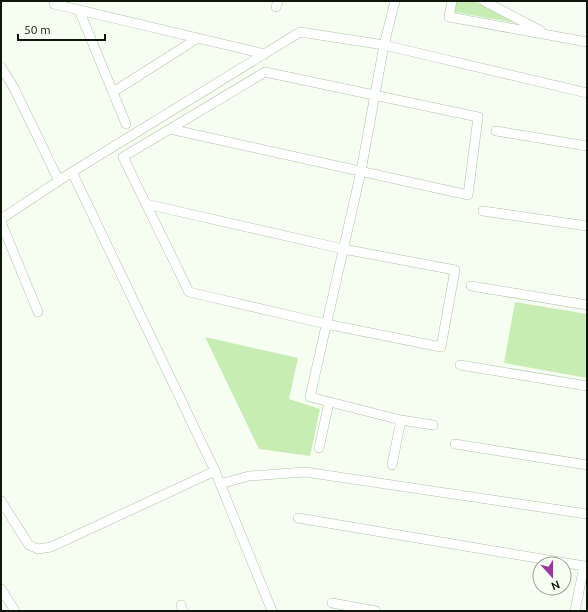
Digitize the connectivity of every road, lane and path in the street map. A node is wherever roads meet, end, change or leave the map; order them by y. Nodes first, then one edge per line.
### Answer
1 (395, 1) edge
2 (452, 1) edge
3 (484, 1) edge
4 (54, 4) dead end
5 (79, 10) junction
6 (549, 36) junction
7 (198, 38) junction
8 (587, 42) edge
9 (384, 45) junction
10 (265, 54) junction
11 (1, 67) edge
12 (113, 92) junction
13 (587, 93) edge
14 (374, 96) junction
15 (126, 124) dead end
16 (170, 129) junction
17 (496, 131) dead end
18 (587, 146) edge
19 (361, 170) junction
20 (72, 172) junction
21 (59, 181) junction
22 (146, 204) junction
23 (483, 212) dead end
24 (1, 220) edge
25 (587, 226) edge
26 (343, 249) junction
27 (471, 286) dead end
28 (587, 305) edge
29 (38, 312) dead end
30 (326, 324) junction
31 (460, 365) dead end
32 (587, 386) edge
33 (329, 402) junction
34 (401, 420) junction
35 (433, 425) dead end
36 (455, 444) dead end
37 (318, 448) dead end
38 (392, 465) dead end
39 (587, 465) edge
40 (215, 471) junction
41 (220, 484) junction
42 (1, 501) edge
43 (587, 514) edge
44 (298, 518) dead end
45 (1, 589) edge
46 (15, 611) edge
47 (272, 611) edge
48 (335, 611) edge
49 (376, 611) edge
50 (575, 611) edge

1 - 9 street
2 - 6 street
3 - 6 street
4 - 5 street
5 - 7 street
5 - 12 street
6 - 8 street
7 - 10 street
7 - 12 street
9 - 10 street
9 - 13 street
9 - 14 street
10 - 20 street
11 - 21 street
12 - 15 street
14 - 16 street
14 - 19 street
14 - 19 street
16 - 19 street
16 - 22 street
17 - 18 street
19 - 26 street
20 - 21 street
20 - 40 street
21 - 24 street
22 - 26 street
22 - 30 street
23 - 25 street
24 - 29 street
26 - 30 street
26 - 30 street
27 - 28 street
30 - 33 street
31 - 32 street
33 - 34 street
33 - 37 street
34 - 35 street
34 - 38 street
36 - 39 street
40 - 41 street
40 - 42 street
41 - 43 street
41 - 47 street
44 - 50 street
45 - 46 street
48 - 49 street

